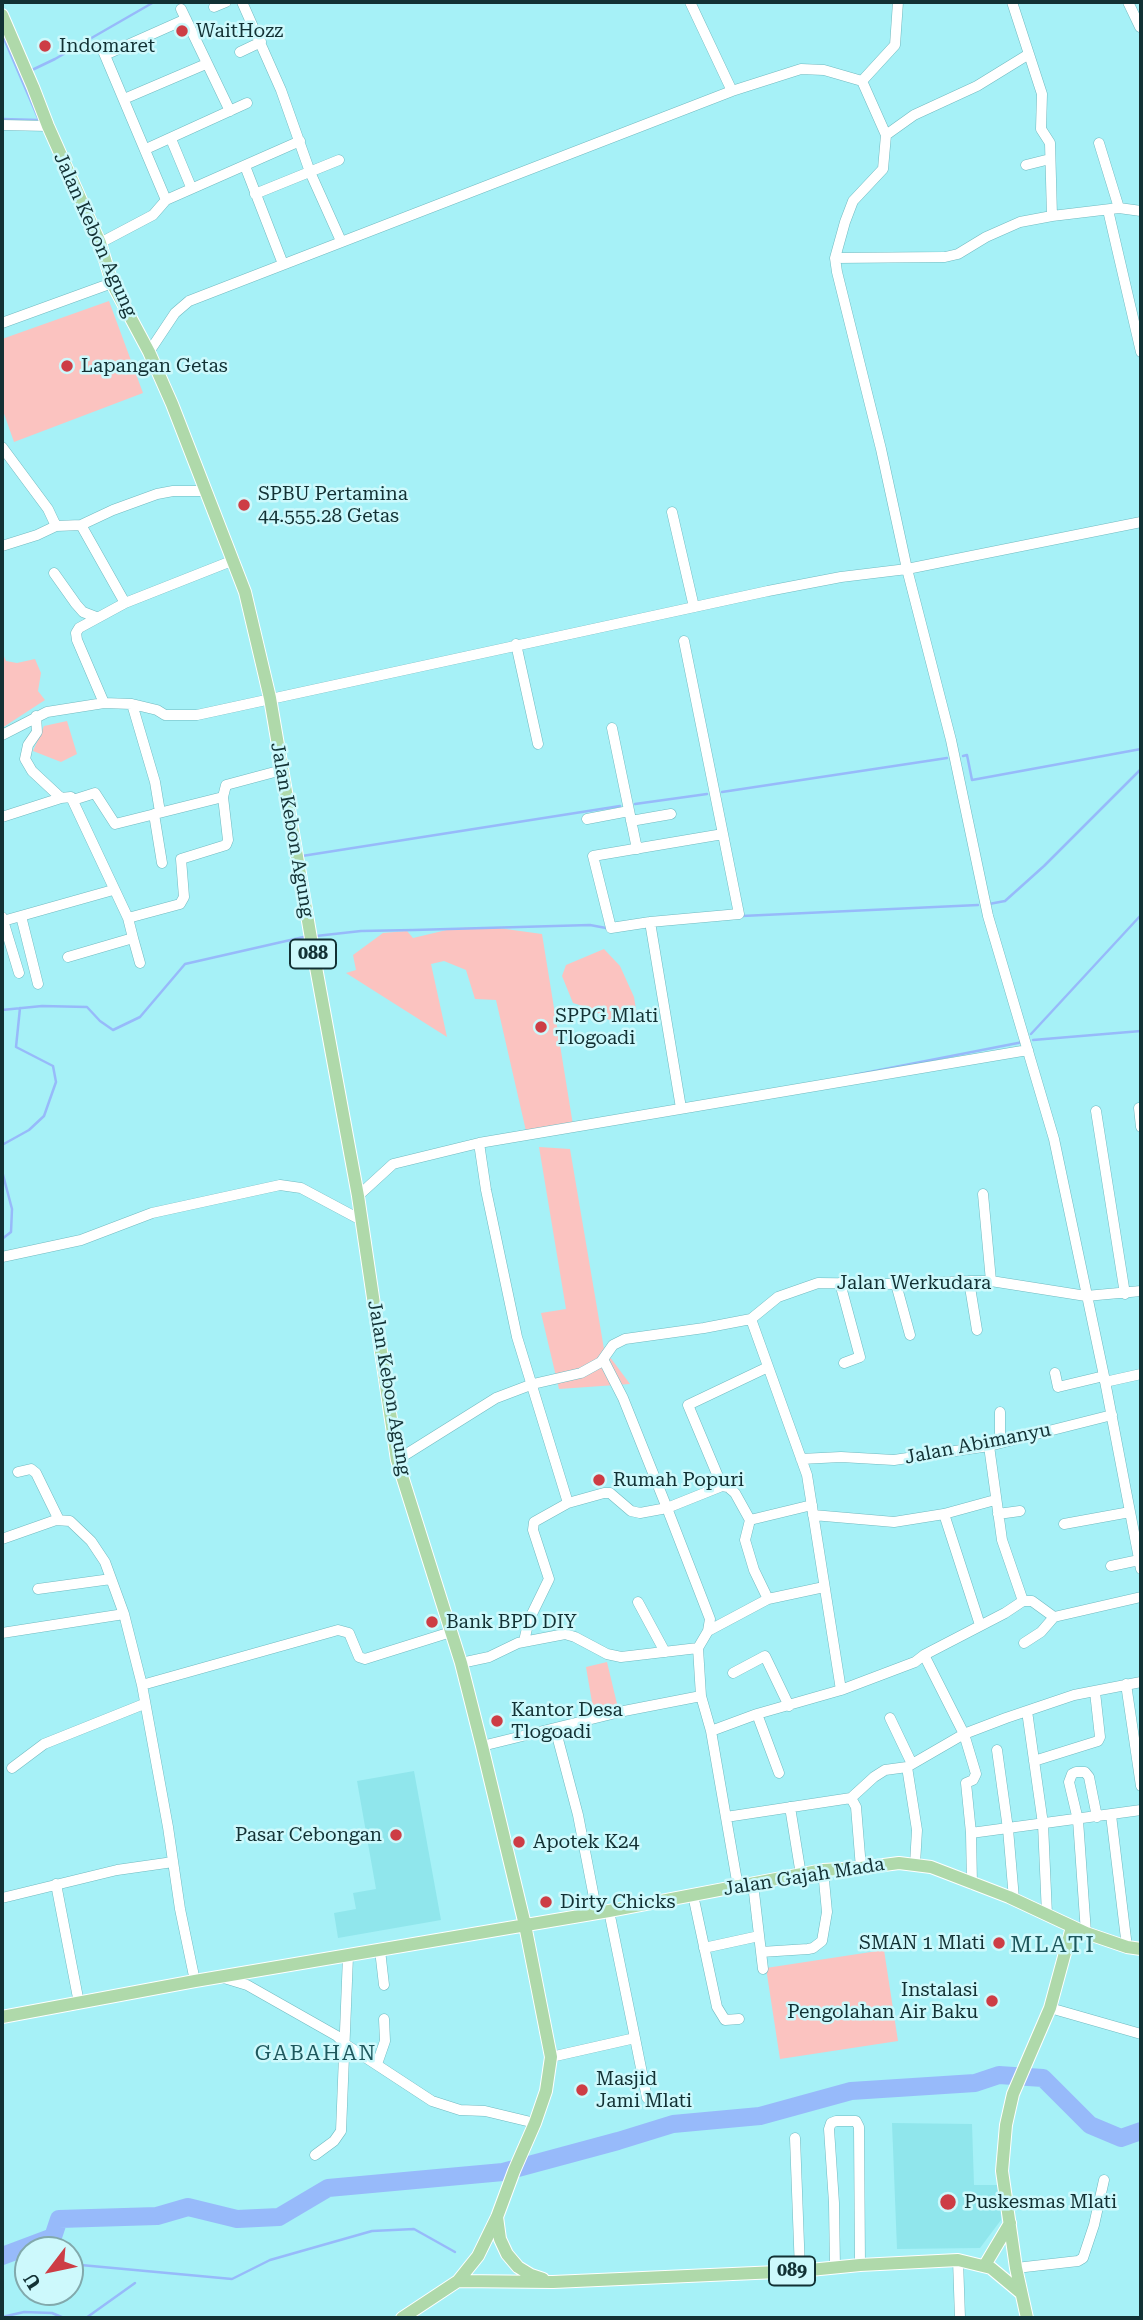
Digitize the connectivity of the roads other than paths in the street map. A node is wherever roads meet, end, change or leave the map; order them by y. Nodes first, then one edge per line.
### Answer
1 (226, 2) edge
2 (242, 2) edge
3 (690, 2) edge
4 (898, 2) edge
5 (1012, 2) edge
6 (1128, 2) edge
7 (214, 7) dead end
8 (181, 9) dead end
9 (2, 15) edge
10 (186, 19) junction
11 (1140, 27) edge
12 (261, 42) junction
13 (240, 52) dead end
14 (1029, 54) junction
15 (206, 64) junction
16 (862, 81) junction
17 (732, 92) junction
18 (124, 99) junction
19 (247, 103) dead end
20 (230, 111) junction
21 (2, 125) edge
22 (48, 126) junction
23 (886, 135) junction
24 (171, 139) junction
25 (300, 141) junction
26 (1099, 143) dead end
27 (146, 149) junction
28 (1050, 159) junction
29 (339, 160) dead end
30 (1026, 165) dead end
31 (245, 166) junction
32 (310, 172) junction
33 (191, 187) junction
34 (256, 194) junction
35 (166, 200) junction
36 (1113, 209) junction
37 (1141, 211) edge
38 (1052, 216) junction
39 (341, 241) junction
40 (100, 243) junction
41 (835, 258) junction
42 (283, 264) junction
43 (112, 283) junction
44 (2, 321) edge
45 (149, 352) junction
46 (1141, 352) edge
47 (2, 447) edge
48 (204, 491) junction
49 (672, 512) dead end
50 (1141, 522) edge
51 (81, 525) junction
52 (55, 526) junction
53 (2, 546) edge
54 (234, 560) junction
55 (907, 569) junction
56 (54, 573) dead end
57 (125, 603) junction
58 (694, 607) junction
59 (96, 617) junction
60 (684, 641) dead end
61 (516, 644) junction
62 (270, 698) junction
63 (104, 703) junction
64 (132, 704) junction
65 (36, 716) junction
66 (611, 728) dead end
67 (2, 735) edge
68 (538, 744) dead end
69 (282, 770) junction
70 (223, 797) junction
71 (61, 798) junction
72 (73, 800) junction
73 (157, 813) junction
74 (671, 814) dead end
75 (630, 816) junction
76 (2, 817) edge
77 (587, 819) dead end
78 (723, 834) junction
79 (637, 849) junction
80 (162, 863) dead end
81 (113, 890) junction
82 (21, 916) junction
83 (128, 918) junction
84 (3, 919) edge
85 (650, 922) junction
86 (133, 939) junction
87 (68, 957) dead end
88 (140, 964) dead end
89 (19, 973) dead end
90 (37, 984) dead end
91 (1028, 1050) junction
92 (681, 1108) junction
93 (1139, 1108) dead end
94 (1096, 1111) dead end
95 (1141, 1127) edge
96 (479, 1143) junction
97 (983, 1194) dead end
98 (358, 1196) junction
99 (361, 1220) junction
100 (2, 1256) edge
101 (969, 1280) junction
102 (991, 1281) junction
103 (839, 1283) junction
104 (896, 1284) junction
105 (1141, 1291) edge
106 (1125, 1294) junction
107 (1086, 1296) junction
108 (751, 1319) junction
109 (978, 1330) dead end
110 (910, 1335) dead end
111 (604, 1360) junction
112 (844, 1363) dead end
113 (768, 1367) junction
114 (1055, 1373) dead end
115 (1141, 1374) edge
116 (1105, 1379) junction
117 (533, 1384) junction
118 (1000, 1412) dead end
119 (1112, 1415) junction
120 (994, 1444) junction
121 (801, 1459) junction
122 (397, 1460) junction
123 (18, 1472) dead end
124 (722, 1486) junction
125 (995, 1500) junction
126 (568, 1503) junction
127 (667, 1508) junction
128 (812, 1510) junction
129 (1020, 1511) dead end
130 (1130, 1512) junction
131 (944, 1514) junction
132 (998, 1514) junction
133 (59, 1520) junction
134 (750, 1520) junction
135 (1064, 1524) dead end
136 (2, 1539) edge
137 (1140, 1565) edge
138 (1111, 1566) dead end
139 (111, 1579) junction
140 (824, 1587) junction
141 (38, 1589) dead end
142 (1141, 1597) edge
143 (768, 1599) junction
144 (1023, 1601) junction
145 (638, 1602) dead end
146 (124, 1614) junction
147 (1054, 1617) junction
148 (980, 1625) junction
149 (708, 1631) junction
150 (451, 1632) junction
151 (2, 1633) edge
152 (524, 1641) junction
153 (1024, 1643) dead end
154 (698, 1648) junction
155 (665, 1652) junction
156 (924, 1655) junction
157 (461, 1663) junction
158 (733, 1673) dead end
159 (1141, 1682) edge
160 (1126, 1684) junction
161 (142, 1685) junction
162 (841, 1690) junction
163 (1095, 1692) junction
164 (701, 1696) junction
165 (144, 1704) junction
166 (789, 1706) junction
167 (1027, 1711) junction
168 (757, 1714) junction
169 (890, 1718) dead end
170 (555, 1728) junction
171 (711, 1731) junction
172 (964, 1734) junction
173 (482, 1746) junction
174 (997, 1750) dead end
175 (1034, 1761) junction
176 (909, 1765) junction
177 (12, 1768) dead end
178 (779, 1773) dead end
179 (1141, 1786) edge
180 (851, 1798) junction
181 (790, 1807) junction
182 (1141, 1811) edge
183 (1111, 1815) junction
184 (726, 1817) junction
185 (1097, 1817) junction
186 (1078, 1820) junction
187 (1042, 1824) junction
188 (1008, 1829) junction
189 (971, 1833) junction
190 (173, 1862) junction
191 (915, 1864) junction
192 (861, 1868) junction
193 (823, 1870) junction
194 (801, 1875) junction
195 (56, 1884) junction
196 (752, 1884) junction
197 (972, 1884) junction
198 (738, 1887) junction
199 (693, 1895) junction
200 (2, 1898) edge
201 (1014, 1899) junction
202 (603, 1912) junction
203 (1047, 1915) junction
204 (525, 1925) junction
205 (1072, 1927) junction
206 (1086, 1933) junction
207 (759, 1936) junction
208 (1126, 1947) junction
209 (704, 1948) junction
210 (1141, 1949) edge
211 (380, 1950) junction
212 (761, 1952) junction
213 (348, 1956) junction
214 (763, 1969) dead end
215 (224, 1978) junction
216 (195, 1981) junction
217 (384, 1985) dead end
218 (79, 2003) junction
219 (1050, 2008) junction
220 (2, 2017) edge
221 (384, 2019) dead end
222 (739, 2019) dead end
223 (1141, 2034) edge
224 (635, 2038) junction
225 (345, 2044) junction
226 (551, 2057) junction
227 (377, 2064) junction
228 (647, 2098) dead end
229 (535, 2123) junction
230 (795, 2138) dead end
231 (314, 2155) dead end
232 (1104, 2180) dead end
233 (497, 2217) junction
234 (1010, 2223) junction
235 (958, 2260) junction
236 (860, 2265) junction
237 (985, 2265) junction
238 (835, 2268) junction
239 (1016, 2268) junction
240 (800, 2271) junction
241 (458, 2281) junction
242 (553, 2282) junction
243 (1021, 2293) junction
244 (402, 2318) edge
245 (960, 2318) edge
246 (1027, 2318) edge

1 - 7 street
2 - 12 street
3 - 17 street
4 - 16 street
5 - 14 street
6 - 11 street
8 - 10 street
9 - 22 main road, Jalan Kebon Agung / 088
10 - 15 street
10 - 18 street
12 - 13 street
12 - 25 street
14 - 23 street
14 - 28 street
15 - 18 street
15 - 20 street
16 - 17 street
16 - 23 street
17 - 39 street
18 - 27 street
19 - 20 street
20 - 24 street
21 - 22 street
22 - 40 main road, Jalan Kebon Agung / 088
23 - 41 street
24 - 27 street
24 - 33 street
25 - 31 street
25 - 32 street
26 - 36 street
27 - 35 street
28 - 30 street
28 - 38 street
29 - 32 street
31 - 33 street
31 - 34 street
32 - 34 street
32 - 39 street
33 - 35 street
34 - 42 street
35 - 40 street
36 - 37 street
36 - 38 street
36 - 46 street
38 - 41 street
39 - 42 street
40 - 43 main road, Jalan Kebon Agung / 088
41 - 55 street
42 - 45 street
43 - 44 street
43 - 45 main road, Jalan Kebon Agung / 088
45 - 48 main road, Jalan Kebon Agung / 088
47 - 52 street
48 - 51 street
48 - 54 main road, Jalan Kebon Agung / 088
49 - 58 street
50 - 55 street
51 - 52 street
51 - 57 street
52 - 53 street
54 - 57 street
54 - 62 main road, Jalan Kebon Agung / 088
55 - 58 street
55 - 91 street
56 - 59 street
57 - 59 street
58 - 61 street
59 - 63 street
60 - 78 street
61 - 62 street
61 - 68 street
62 - 64 street
62 - 69 main road, Jalan Kebon Agung / 088
63 - 64 street
63 - 65 street
64 - 73 street
65 - 67 street
65 - 71 street
66 - 75 street
69 - 70 street
69 - 98 main road, Jalan Kebon Agung / 088
70 - 73 street
70 - 83 street
71 - 72 street
71 - 76 street
72 - 73 street
72 - 81 street
73 - 80 street
74 - 75 street
75 - 77 street
75 - 79 street
78 - 79 street
78 - 85 street
79 - 85 street
81 - 82 street
81 - 83 street
82 - 84 street
82 - 90 street
83 - 86 street
84 - 89 street
85 - 92 street
86 - 87 street
86 - 88 street
91 - 92 street
91 - 107 street
92 - 96 street
93 - 95 street
94 - 106 street
96 - 98 street
96 - 117 street
97 - 102 street
98 - 99 main road, Jalan Kebon Agung / 088
99 - 100 street
99 - 122 main road, Jalan Kebon Agung / 088
101 - 102 street, Jalan Werkudara
101 - 104 street, Jalan Werkudara
101 - 109 street
102 - 107 street, Jalan Werkudara
103 - 104 street, Jalan Werkudara
103 - 108 street, Jalan Werkudara
103 - 112 street
104 - 110 street
105 - 106 street, Jalan Werkudara
106 - 107 street, Jalan Werkudara
107 - 116 street
108 - 111 street
108 - 113 street
111 - 117 street
111 - 127 street
113 - 121 street
113 - 124 street
114 - 116 street
115 - 116 street
116 - 119 street
117 - 122 street
117 - 126 street
118 - 120 street
119 - 120 street, Jalan Abimanyu
119 - 130 street
120 - 121 street, Jalan Abimanyu
120 - 125 street
121 - 128 street
122 - 150 main road, Jalan Kebon Agung / 088
123 - 133 street
124 - 127 street
124 - 134 street
125 - 131 street
125 - 132 street
126 - 127 street
126 - 152 street
127 - 149 street
128 - 131 street
128 - 134 street
128 - 140 street
129 - 132 street
130 - 135 street
130 - 137 street
131 - 148 street
132 - 144 street
133 - 136 street
133 - 139 street
134 - 143 street
137 - 138 street
139 - 141 street
139 - 146 street
140 - 143 street
140 - 162 street
142 - 147 street
143 - 149 street
144 - 147 street
144 - 148 street
145 - 155 street
146 - 151 street
146 - 161 street
147 - 153 street
148 - 156 street
149 - 154 street
150 - 157 main road, Jalan Kebon Agung / 088
150 - 161 street
152 - 155 street
152 - 157 street
154 - 155 street
154 - 164 street
156 - 162 street
156 - 172 street
157 - 173 main road, Jalan Kebon Agung / 088
158 - 166 street
159 - 160 street
160 - 163 street
160 - 179 street
161 - 165 street
162 - 166 street
163 - 167 street
163 - 175 street
164 - 170 street
164 - 171 street
165 - 177 street
165 - 190 street
166 - 168 street
167 - 172 street
167 - 175 street
168 - 171 street
168 - 178 street
169 - 176 street
170 - 173 street
170 - 202 street
171 - 184 street
172 - 176 street
172 - 189 street
173 - 204 main road, Jalan Kebon Agung / 088
174 - 188 street
175 - 187 street
176 - 180 street
176 - 191 street
180 - 181 street
180 - 192 street
181 - 184 street
181 - 194 street
182 - 183 street
183 - 185 street
183 - 208 street
184 - 198 street
185 - 186 street
185 - 186 street
186 - 187 street
186 - 206 street
187 - 188 street
187 - 203 street
188 - 189 street
188 - 201 street
189 - 197 street
190 - 195 street
190 - 216 street
191 - 192 main road, Jalan Gajah Mada
191 - 197 main road, Jalan Gajah Mada
192 - 193 main road, Jalan Gajah Mada
193 - 194 main road, Jalan Gajah Mada
193 - 212 street
194 - 196 main road, Jalan Gajah Mada
195 - 200 street
195 - 218 street
196 - 198 main road, Jalan Gajah Mada
196 - 207 street
197 - 201 main road, Jalan Gajah Mada
198 - 199 main road, Jalan Gajah Mada
199 - 202 main road, Jalan Gajah Mada
199 - 209 street
201 - 203 main road, Jalan Gajah Mada
202 - 204 main road, Jalan Gajah Mada
202 - 224 street
203 - 205 main road, Jalan Gajah Mada
204 - 211 main road, Jalan Gajah Mada
204 - 226 main road, Jalan Kebon Agung
205 - 206 main road, Jalan Gajah Mada
205 - 219 main road
206 - 208 main road, Jalan Gajah Mada
207 - 209 street
207 - 212 street
208 - 210 main road, Jalan Gajah Mada
209 - 222 street
211 - 213 main road, Jalan Gajah Mada
211 - 217 street
212 - 214 street
213 - 215 main road, Jalan Gajah Mada
213 - 225 street
215 - 216 main road, Jalan Gajah Mada
215 - 225 street
216 - 218 main road, Jalan Gajah Mada
218 - 220 main road, Jalan Gajah Mada
219 - 223 street
219 - 234 main road
221 - 227 street
224 - 226 street
224 - 228 street
225 - 227 street
225 - 231 street
226 - 229 main road, Jalan Kebon Agung
227 - 229 street
229 - 233 main road, Jalan Kebon Agung
230 - 240 street
232 - 239 street
233 - 241 main road, Jalan Kebon Agung
233 - 242 main road, 089
234 - 237 main road
234 - 239 main road
235 - 236 main road, 089
235 - 237 main road, 089
235 - 245 street
236 - 238 main road, 089
236 - 238 street
237 - 243 main road, 089
238 - 240 main road, 089
239 - 243 main road
240 - 242 main road, 089
241 - 242 main road
241 - 244 main road, Jalan Kebon Agung
243 - 246 main road

